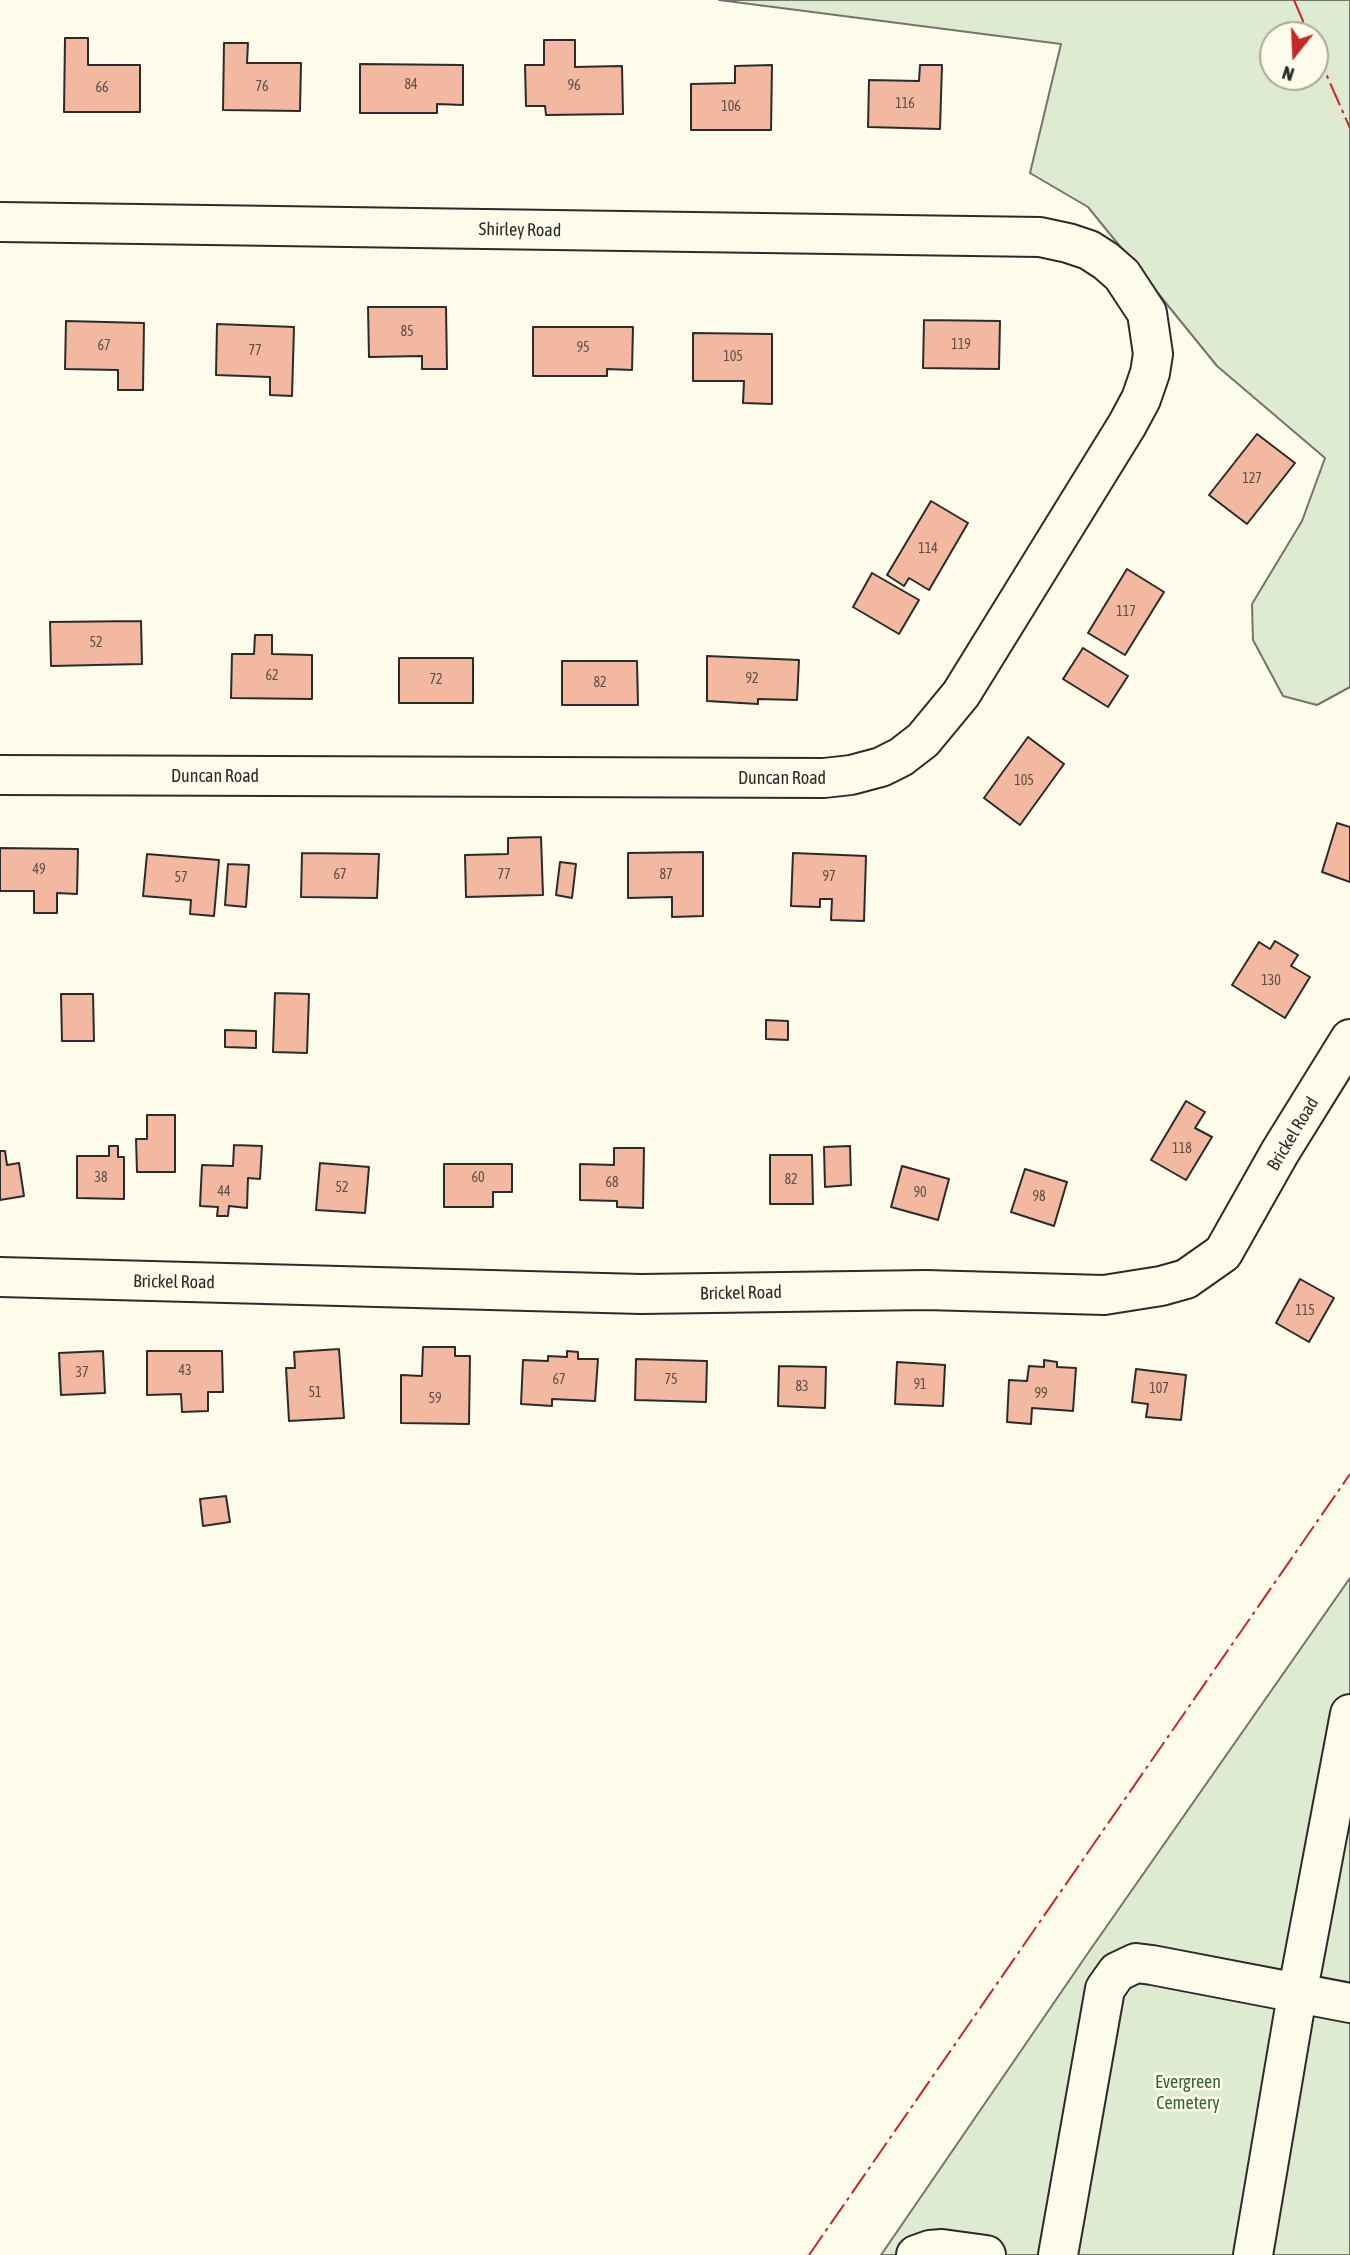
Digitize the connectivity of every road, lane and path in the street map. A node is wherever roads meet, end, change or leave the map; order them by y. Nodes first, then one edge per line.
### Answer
1 (0, 222) edge
2 (1040, 237) joint
3 (0, 775) edge
4 (1350, 1039) edge
5 (0, 1277) edge
6 (1350, 1714) edge
7 (1297, 1994) junction
8 (1350, 2003) edge
9 (916, 2255) edge
10 (986, 2255) edge
11 (1058, 2255) edge
12 (1253, 2255) edge

1 - 2 street, Shirley Road
2 - 3 street, Duncan Road
4 - 5 street, Brickel Road
6 - 7 street
7 - 8 street
7 - 11 street
7 - 12 street
9 - 10 street

